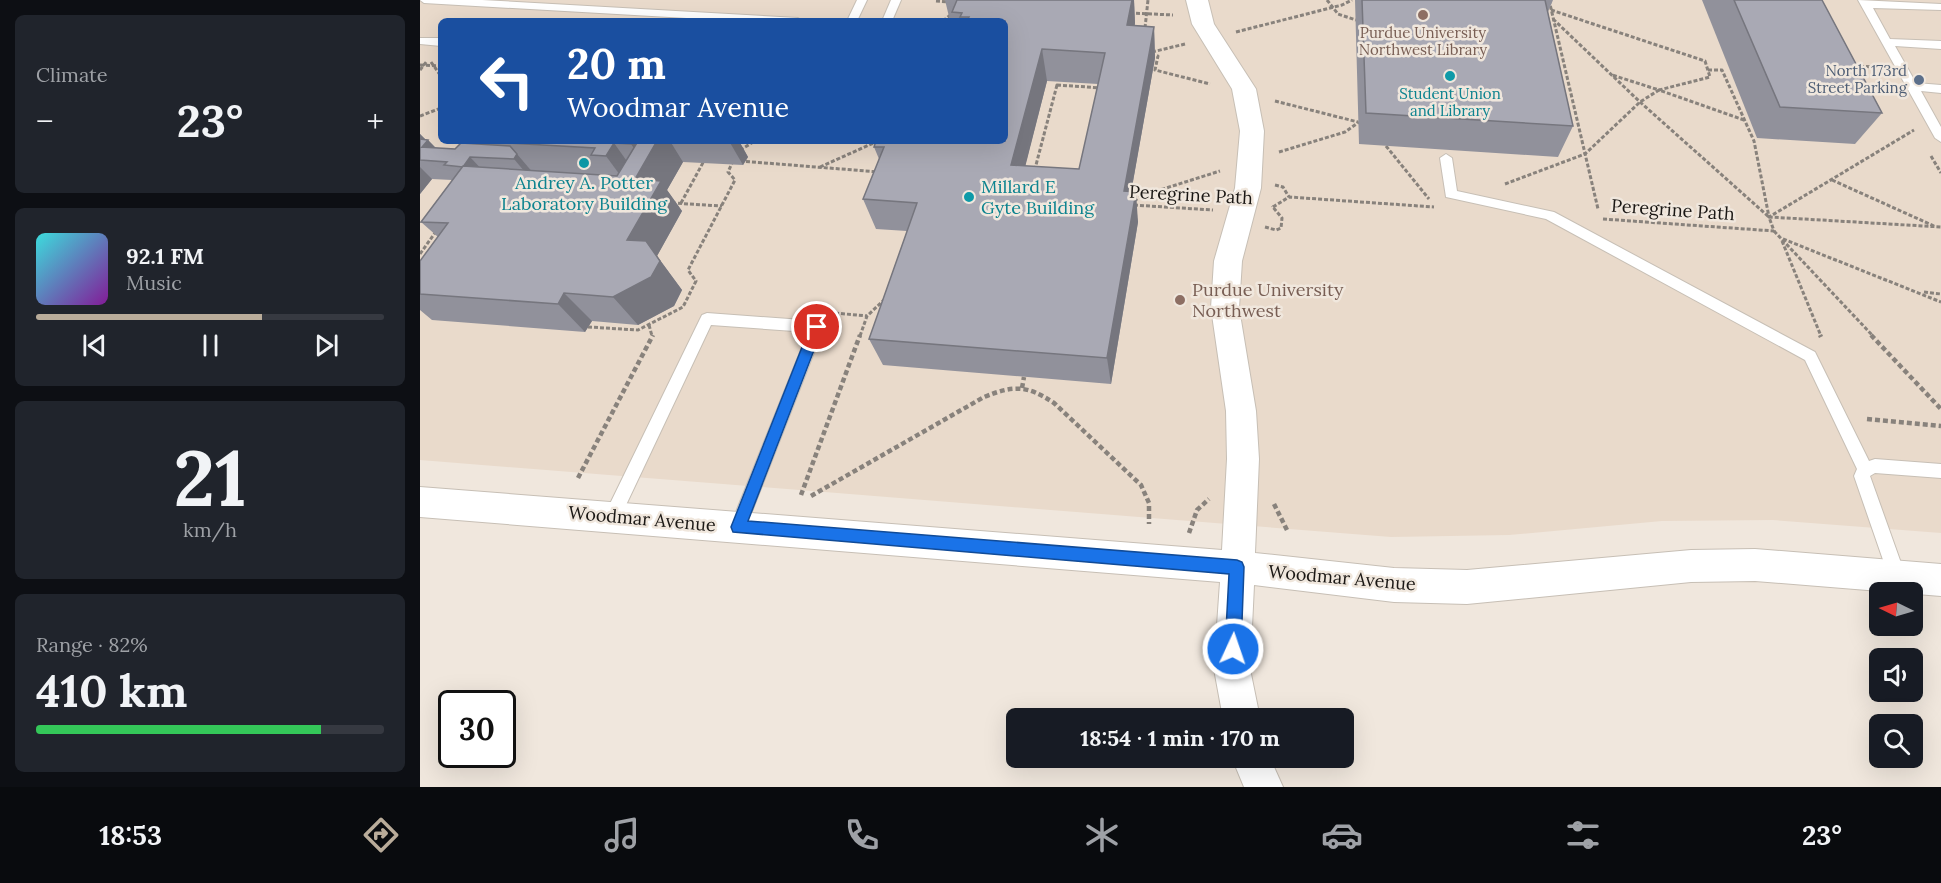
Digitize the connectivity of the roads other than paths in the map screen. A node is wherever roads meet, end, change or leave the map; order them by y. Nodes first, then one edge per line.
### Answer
1 (424, 0) edge
2 (862, 0) edge
3 (896, 0) edge
4 (501, 2) edge
5 (1864, 2) edge
6 (528, 3) edge
7 (1941, 7) edge
8 (753, 18) edge
9 (853, 18) edge
10 (888, 18) edge
11 (1203, 18) edge
12 (420, 41) edge
13 (438, 42) edge
14 (1887, 42) junction
15 (1941, 45) edge
16 (1912, 87) junction
17 (1941, 89) edge
18 (1940, 134) edge
19 (1446, 158) dead end
20 (1865, 469) junction
21 (1941, 471) edge
22 (420, 502) edge
23 (612, 517) junction
24 (738, 527) junction
25 (1237, 567) junction
26 (1897, 577) junction
27 (1941, 580) edge
28 (1239, 708) edge
29 (1255, 768) edge
30 (1264, 787) edge

1 - 4 lane
2 - 9 lane
3 - 10 lane
4 - 6 lane
5 - 7 lane
5 - 14 lane
6 - 8 lane
11 - 25 street
12 - 13 lane
14 - 15 lane
14 - 16 lane
16 - 17 lane
16 - 18 lane
19 - 20 lane
20 - 21 lane
20 - 26 lane
22 - 23 street, Woodmar Avenue
23 - 24 street, Woodmar Avenue
23 - 24 lane
24 - 25 street, Woodmar Avenue
25 - 26 street, Woodmar Avenue
25 - 28 street
26 - 27 street, Woodmar Avenue
29 - 30 street

